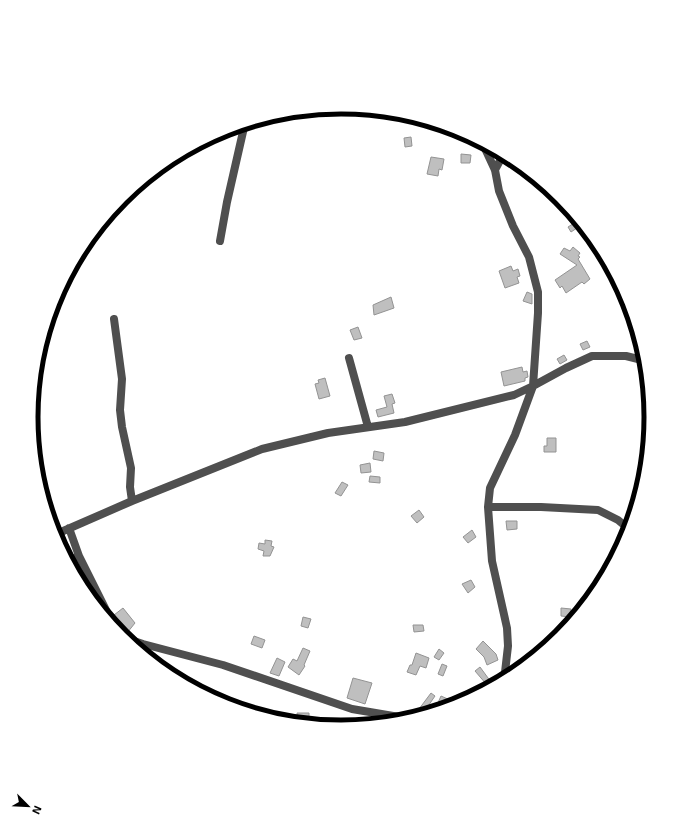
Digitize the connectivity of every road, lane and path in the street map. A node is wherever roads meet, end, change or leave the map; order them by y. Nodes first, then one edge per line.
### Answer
1 (243, 130) edge
2 (486, 150) edge
3 (501, 159) edge
4 (495, 170) junction
5 (220, 241) dead end
6 (114, 319) dead end
7 (349, 358) dead end
8 (639, 359) edge
9 (533, 386) junction
10 (368, 427) junction
11 (132, 501) junction
12 (488, 507) junction
13 (625, 526) edge
14 (70, 528) junction
15 (61, 532) edge
16 (79, 556) junction
17 (74, 559) edge
18 (104, 605) edge
19 (138, 642) edge
20 (505, 672) edge
21 (394, 716) edge

1 - 5 street
2 - 4 street
3 - 4 street
4 - 9 street
6 - 11 street
7 - 10 street
8 - 9 street
9 - 10 street
9 - 12 street
10 - 11 street
11 - 14 street
12 - 13 street
12 - 20 street
14 - 15 street
14 - 16 street
16 - 17 street
16 - 18 street
19 - 21 street

